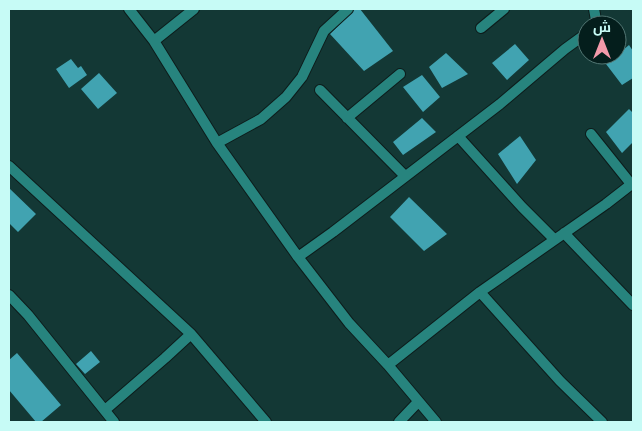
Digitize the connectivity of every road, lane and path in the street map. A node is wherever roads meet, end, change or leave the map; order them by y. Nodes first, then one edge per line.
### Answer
1 (129, 9) edge
2 (194, 9) edge
3 (348, 9) edge
4 (504, 9) edge
5 (481, 28) dead end
6 (154, 41) junction
7 (577, 41) edge
8 (400, 74) dead end
9 (320, 90) dead end
10 (347, 118) junction
11 (591, 134) dead end
12 (458, 136) junction
13 (218, 143) junction
14 (9, 166) edge
15 (405, 176) junction
16 (632, 184) edge
17 (564, 233) junction
18 (554, 239) junction
19 (298, 257) junction
20 (480, 292) junction
21 (9, 295) edge
22 (633, 305) edge
23 (191, 334) junction
24 (388, 365) junction
25 (418, 402) junction
26 (105, 410) junction
27 (114, 422) edge
28 (266, 422) edge
29 (399, 422) edge
30 (436, 422) edge
31 (602, 422) edge

1 - 6 street
2 - 6 street
3 - 13 street
4 - 5 street
6 - 13 street
7 - 12 street
8 - 10 street
9 - 10 street
10 - 15 street
11 - 16 street
12 - 15 street
12 - 18 street
13 - 19 street
14 - 23 street
15 - 19 street
16 - 17 street
17 - 18 street
17 - 22 street
18 - 20 street
19 - 24 street
20 - 24 street
20 - 31 street
21 - 26 street
23 - 26 street
23 - 28 street
24 - 25 street
25 - 29 street
25 - 30 street
26 - 27 street

